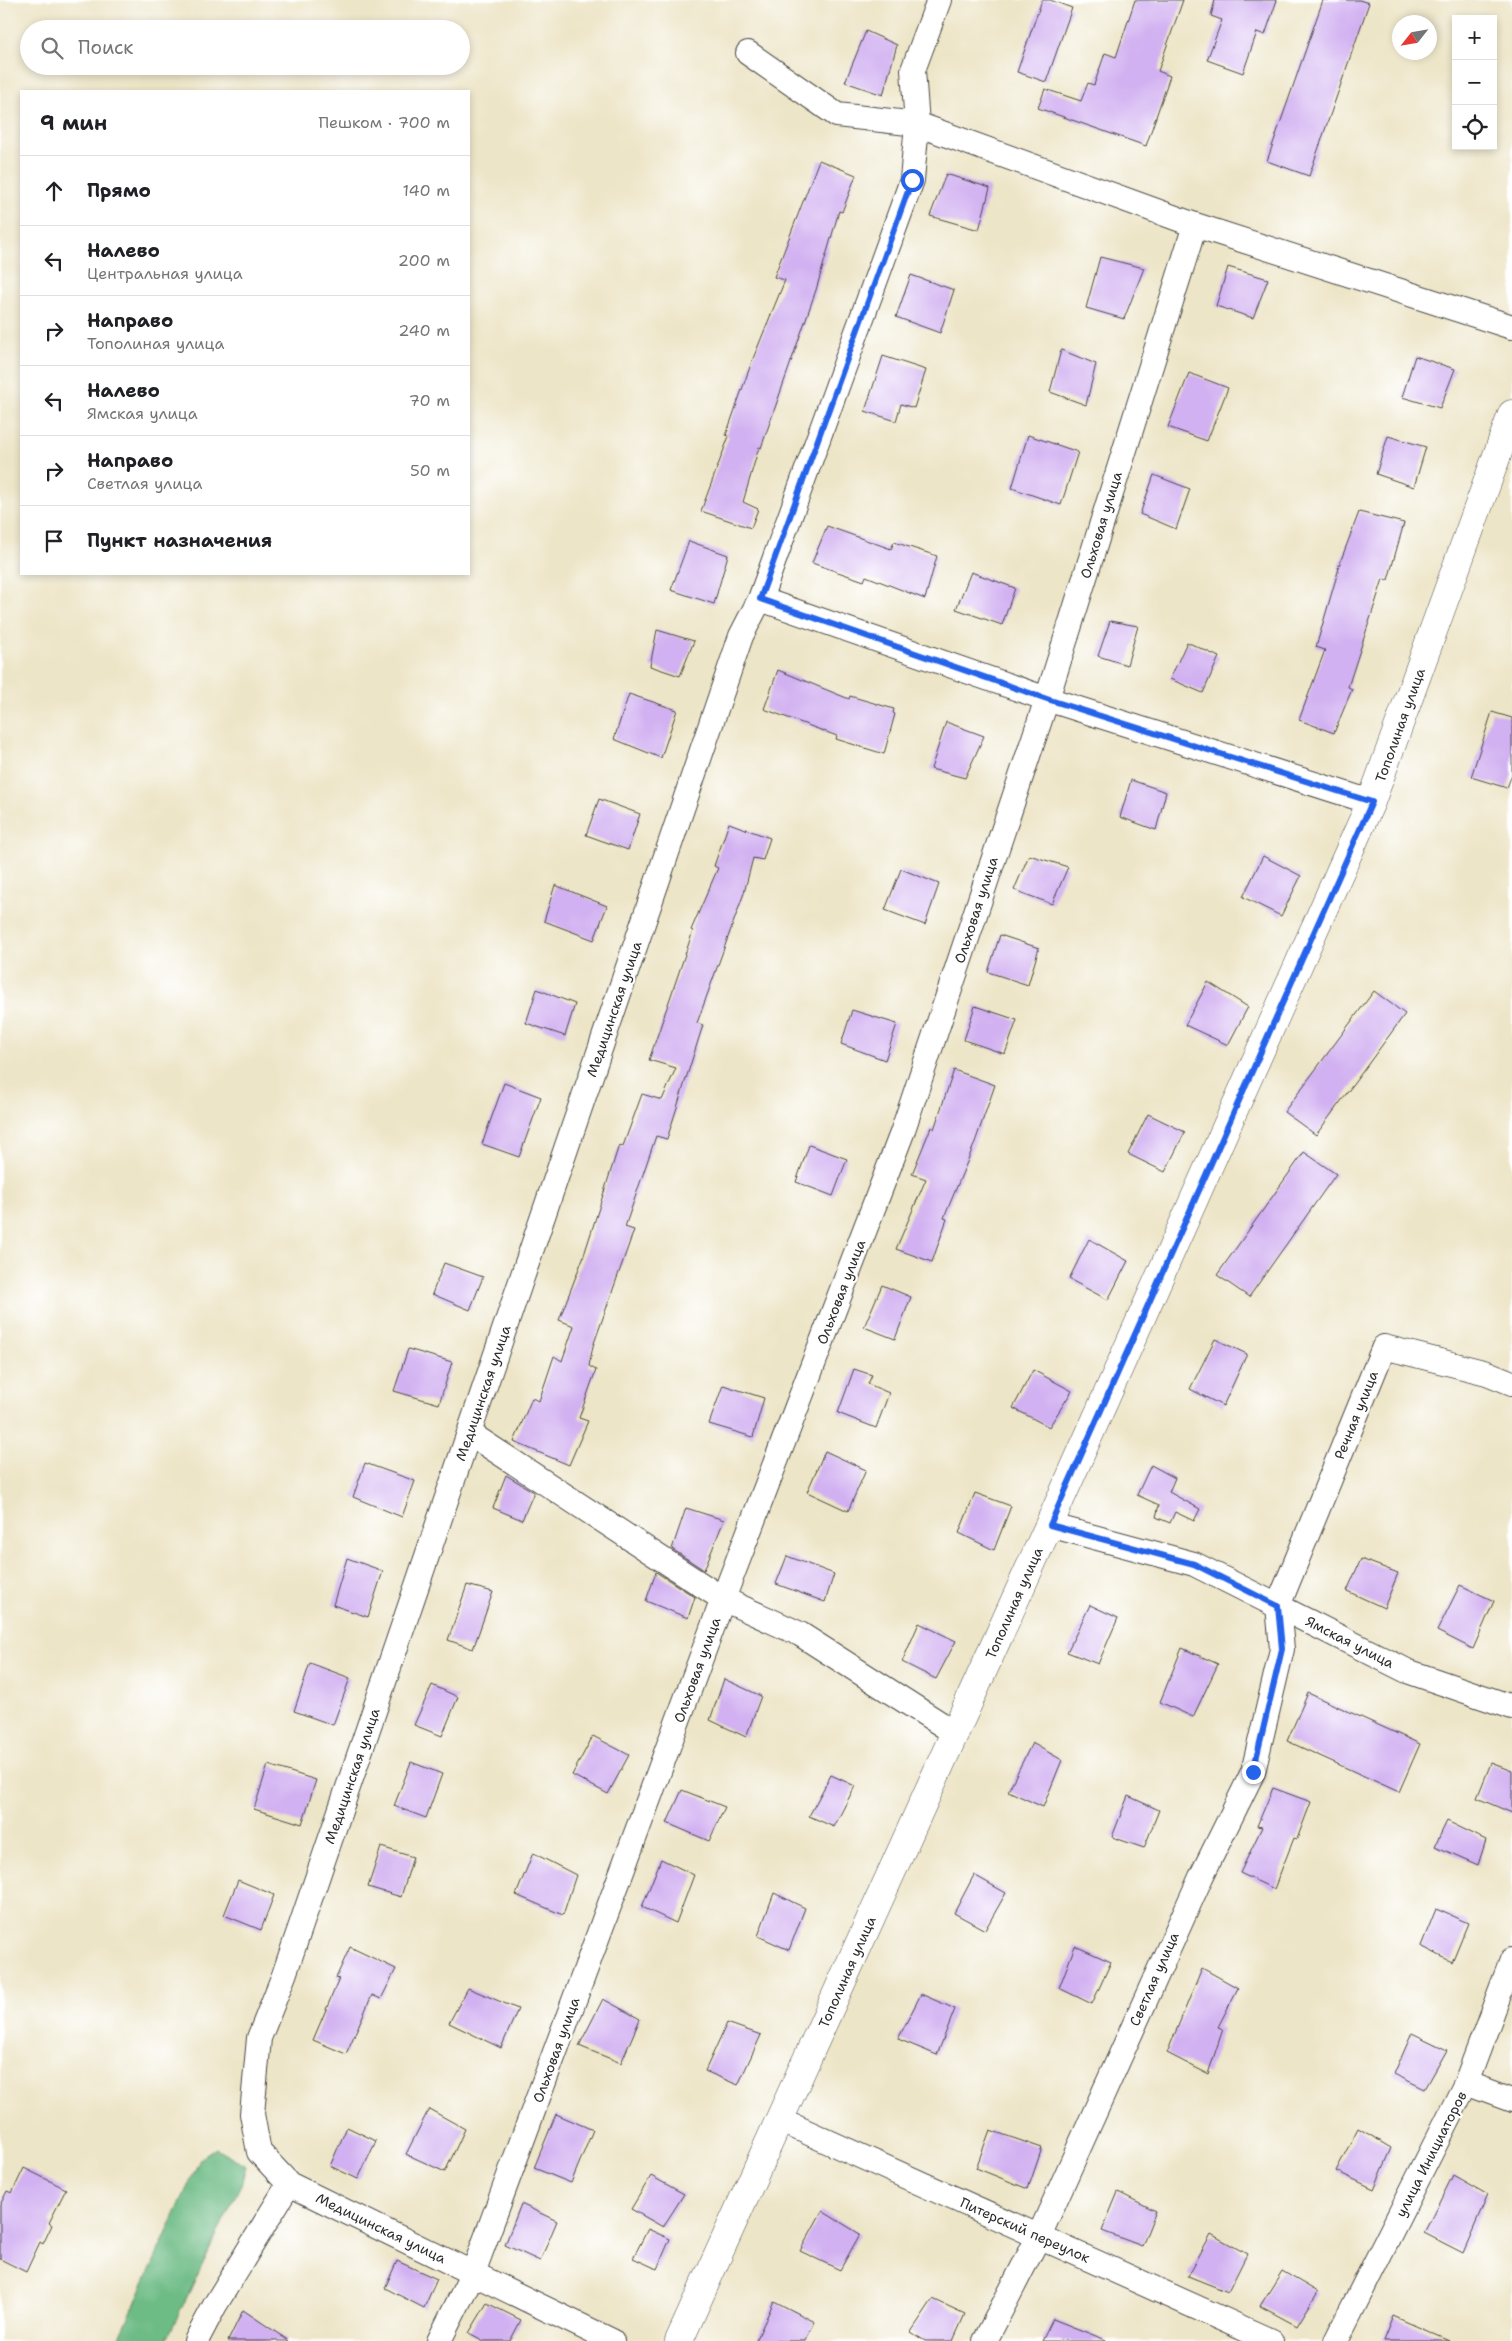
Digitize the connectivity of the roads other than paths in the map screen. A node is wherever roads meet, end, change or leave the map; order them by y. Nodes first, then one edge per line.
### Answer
1 (939, 0) edge
2 (748, 53) dead end
3 (916, 124) junction
4 (1194, 225) junction
5 (1512, 327) edge
6 (1512, 414) edge
7 (760, 599) junction
8 (1047, 699) junction
9 (1372, 802) junction
10 (1512, 1383) edge
11 (469, 1433) junction
12 (1050, 1525) junction
13 (723, 1599) junction
14 (1278, 1606) junction
15 (1512, 1708) edge
16 (955, 1733) junction
17 (1512, 1960) edge
18 (1466, 2083) junction
19 (1512, 2100) edge
20 (780, 2120) junction
21 (289, 2184) junction
22 (1039, 2236) junction
23 (473, 2273) junction
24 (196, 2341) edge
25 (439, 2341) edge
26 (612, 2341) edge
27 (679, 2341) edge
28 (985, 2341) edge
29 (1271, 2341) edge
30 (1336, 2341) edge

1 - 3 street
2 - 3 street
3 - 4 street
3 - 7 street, Медицинская улица
4 - 5 street
4 - 8 street, Ольховая улица
6 - 9 street, Тополиная улица
7 - 8 street
7 - 11 street, Медицинская улица
8 - 9 street
8 - 13 street, Ольховая улица
9 - 12 street, Тополиная улица
10 - 14 street, Речная улица
11 - 13 street
11 - 21 street, Медицинская улица
12 - 14 street, Ямская улица
12 - 16 street, Тополиная улица
13 - 16 street
13 - 23 street, Ольховая улица
14 - 15 street, Ямская улица
14 - 22 street, Светлая улица
16 - 20 street, Тополиная улица
17 - 18 street, улица Инициаторов
18 - 19 street
18 - 30 street, улица Инициаторов
20 - 22 street, Питерский переулок
20 - 27 street, Тополиная улица
21 - 23 street, Медицинская улица
21 - 24 street
22 - 28 street, Светлая улица
22 - 29 street, Питерский переулок
23 - 25 street, Ольховая улица
23 - 26 street, Медицинская улица

